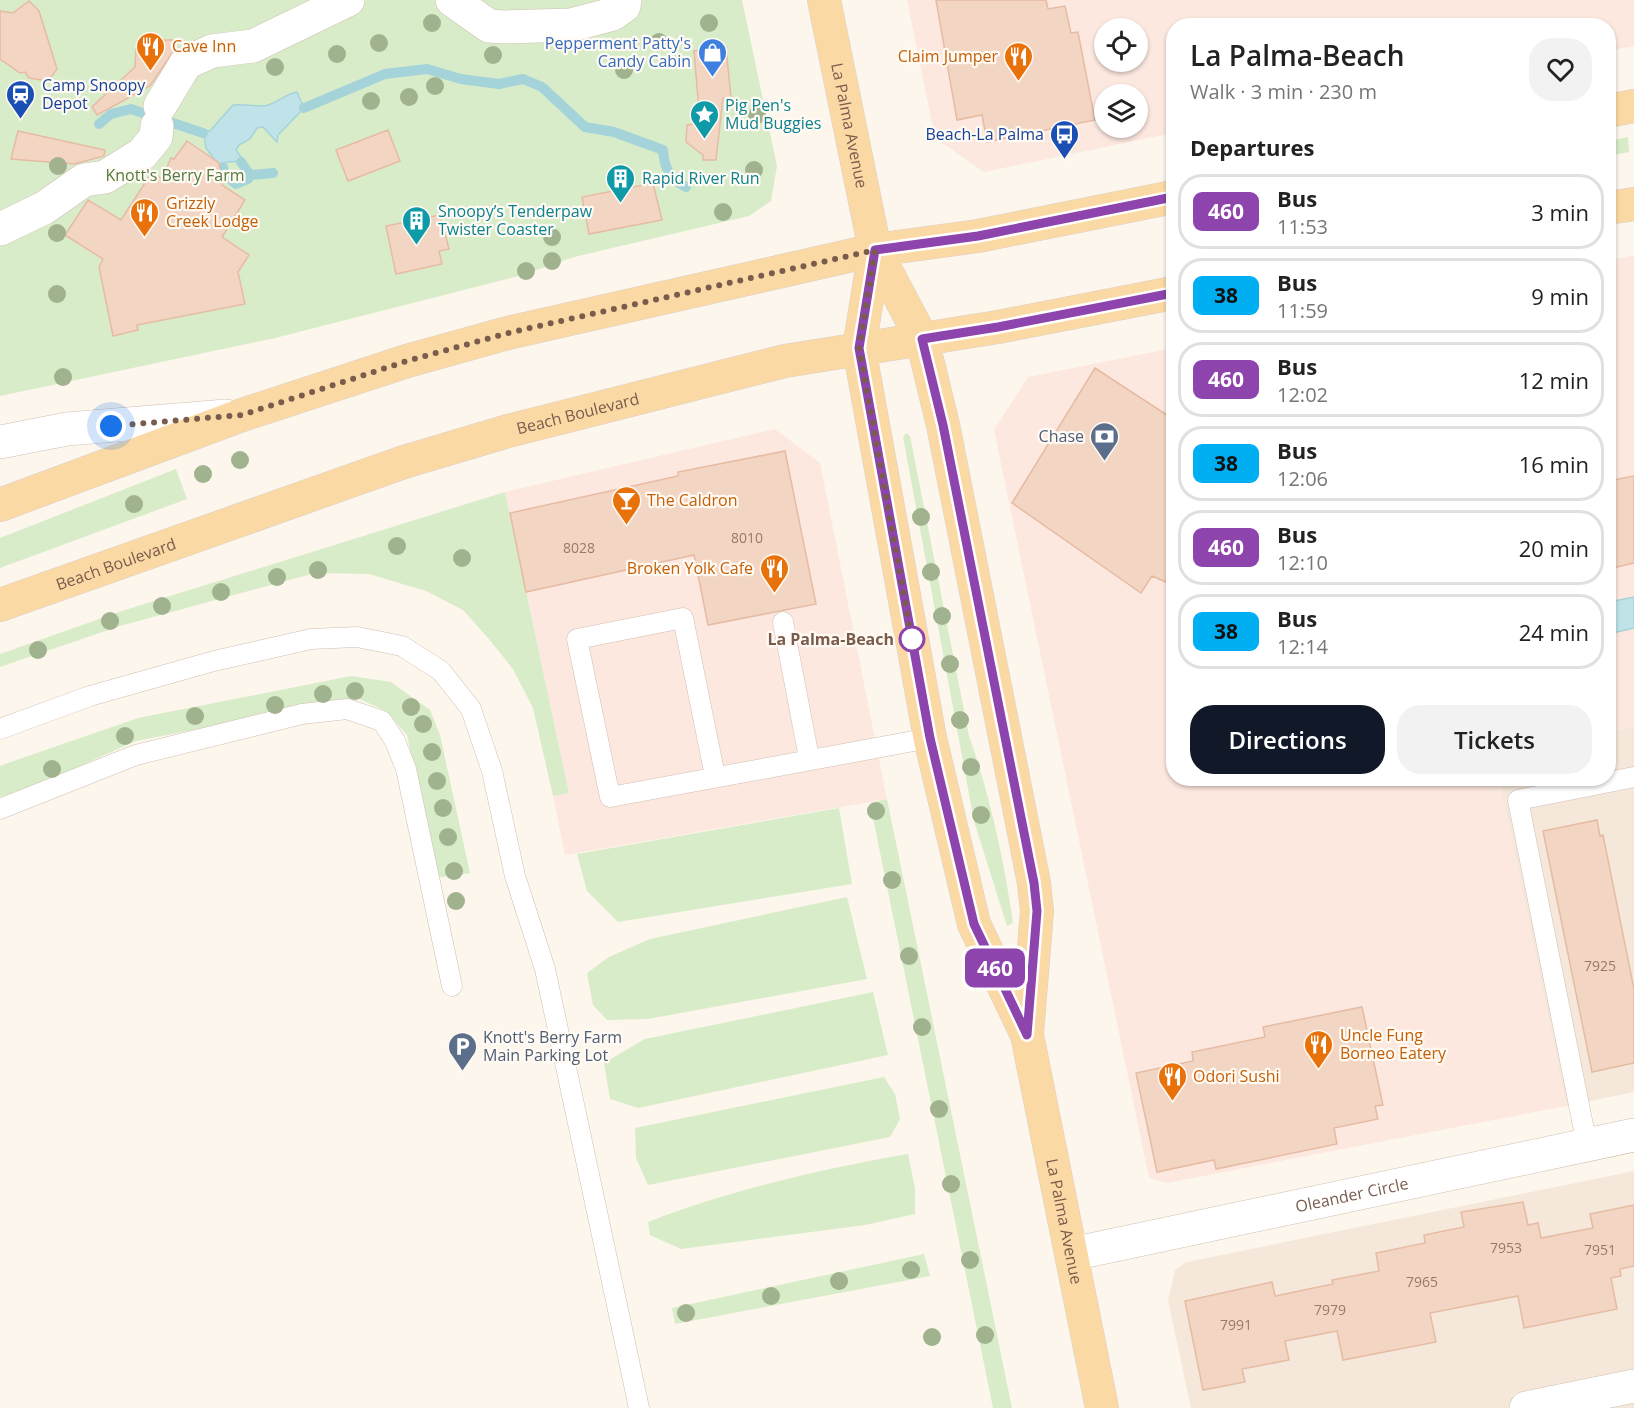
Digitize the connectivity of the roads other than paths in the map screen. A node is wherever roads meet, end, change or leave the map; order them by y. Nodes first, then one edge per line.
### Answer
1 (348, 0) edge
2 (452, 0) edge
3 (625, 0) edge
4 (824, 0) edge
5 (1634, 106) edge
6 (1616, 109) edge
7 (1166, 198) edge
8 (1634, 204) edge
9 (1616, 207) edge
10 (0, 229) edge
11 (875, 250) junction
12 (1166, 293) edge
13 (922, 339) junction
14 (859, 348) junction
15 (242, 415) junction
16 (0, 442) edge
17 (0, 505) edge
18 (0, 605) edge
19 (783, 621) dead end
20 (0, 729) edge
21 (930, 738) junction
22 (809, 758) junction
23 (715, 776) junction
24 (1634, 777) edge
25 (1616, 781) edge
26 (1590, 786) edge
27 (0, 809) edge
28 (452, 986) dead end
29 (1027, 1035) junction
30 (1634, 1135) edge
31 (1587, 1145) junction
32 (1072, 1254) junction
33 (1634, 1386) edge
34 (639, 1408) edge
35 (1102, 1408) edge
36 (1526, 1408) edge

1 - 10 street
2 - 3 street
4 - 11 main road, La Palma Avenue
5 - 6 main road
7 - 11 main road
8 - 9 main road
11 - 13 main road, La Palma Avenue
11 - 14 main road, La Palma Avenue
11 - 15 main road
12 - 13 main road, Beach Boulevard
13 - 14 main road, Beach Boulevard
13 - 29 main road, La Palma Avenue
14 - 18 main road, Beach Boulevard
14 - 21 main road, La Palma Avenue
15 - 16 street
15 - 17 main road
19 - 22 lane
20 - 34 lane
21 - 22 lane
21 - 29 main road, La Palma Avenue
22 - 23 lane
23 - 23 lane
24 - 25 lane
26 - 31 lane
27 - 28 lane
29 - 32 main road, La Palma Avenue
30 - 31 street, Oleander Circle
31 - 32 street, Oleander Circle
32 - 35 main road, La Palma Avenue
33 - 36 street

